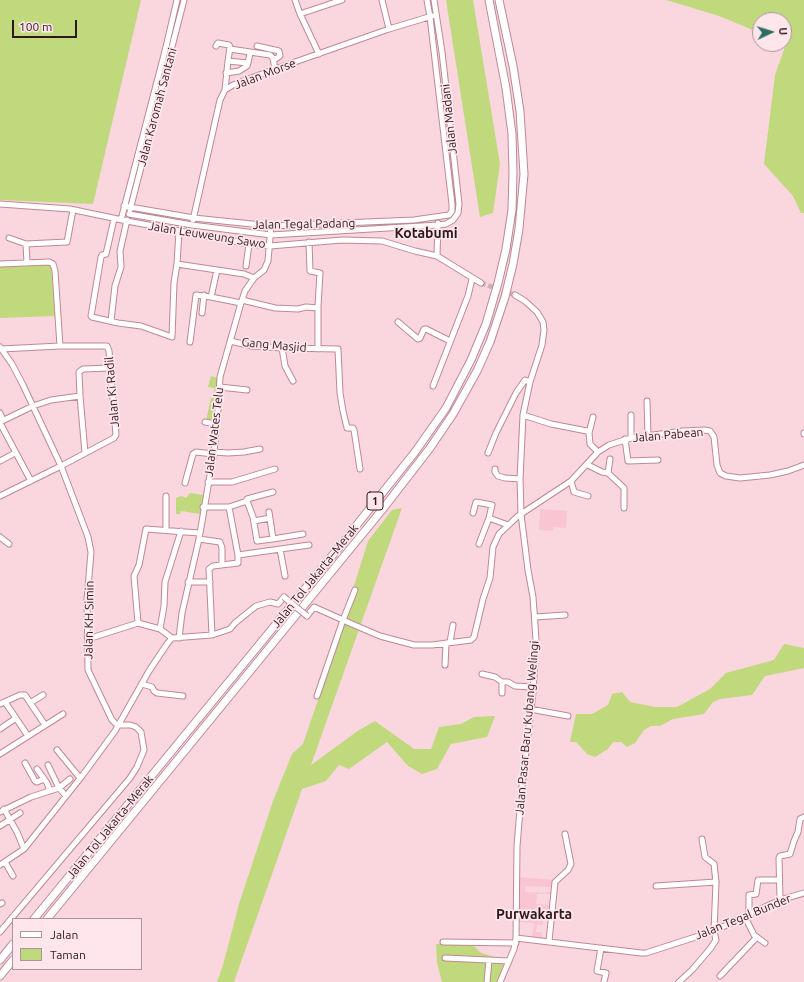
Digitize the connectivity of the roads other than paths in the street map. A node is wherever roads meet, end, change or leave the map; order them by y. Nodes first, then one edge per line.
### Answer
1 (177, 0) edge
2 (184, 0) edge
3 (295, 0) edge
4 (342, 0) edge
5 (382, 0) edge
6 (427, 0) edge
7 (434, 0) edge
8 (488, 0) edge
9 (498, 0) edge
10 (300, 14) junction
11 (437, 14) junction
12 (430, 17) junction
13 (389, 29) junction
14 (216, 46) dead end
15 (257, 46) dead end
16 (230, 49) junction
17 (165, 51) junction
18 (171, 52) junction
19 (250, 53) junction
20 (319, 54) junction
21 (274, 60) junction
22 (228, 61) junction
23 (248, 63) junction
24 (275, 69) junction
25 (226, 73) junction
26 (225, 90) junction
27 (145, 126) junction
28 (152, 128) junction
29 (0, 204) edge
30 (124, 206) junction
31 (131, 207) junction
32 (73, 210) junction
33 (129, 214) junction
34 (449, 215) junction
35 (437, 217) junction
36 (194, 218) junction
37 (114, 219) junction
38 (121, 220) junction
39 (414, 220) junction
40 (453, 220) junction
41 (127, 221) junction
42 (192, 225) junction
43 (438, 225) junction
44 (271, 226) junction
45 (414, 227) junction
46 (179, 231) junction
47 (271, 235) junction
48 (9, 238) dead end
49 (309, 242) junction
50 (26, 244) junction
51 (249, 244) junction
52 (270, 246) junction
53 (437, 256) junction
54 (27, 263) junction
55 (0, 264) edge
56 (177, 264) junction
57 (246, 266) dead end
58 (217, 270) junction
59 (254, 278) junction
60 (472, 279) junction
61 (481, 283) tunnel mouth
62 (204, 295) junction
63 (515, 295) tunnel mouth
64 (211, 297) junction
65 (241, 302) junction
66 (318, 307) junction
67 (202, 313) dead end
68 (111, 321) junction
69 (398, 322) dead end
70 (230, 341) junction
71 (450, 341) junction
72 (190, 342) dead end
73 (60, 346) junction
74 (1, 348) edge
75 (282, 348) junction
76 (318, 348) junction
77 (110, 368) junction
78 (292, 381) dead end
79 (530, 382) junction
80 (433, 386) dead end
81 (220, 387) junction
82 (247, 390) dead end
83 (80, 396) junction
84 (647, 401) dead end
85 (33, 406) junction
86 (0, 413) edge
87 (523, 415) junction
88 (631, 415) dead end
89 (593, 417) dead end
90 (1, 422) edge
91 (205, 422) dead end
92 (216, 424) junction
93 (589, 433) junction
94 (648, 436) junction
95 (628, 438) junction
96 (260, 449) dead end
97 (598, 452) junction
98 (15, 453) junction
99 (85, 453) junction
100 (214, 453) junction
101 (488, 453) dead end
102 (610, 459) dead end
103 (658, 460) dead end
104 (0, 461) edge
105 (588, 465) junction
106 (804, 465) edge
107 (62, 466) junction
108 (275, 469) dead end
109 (360, 469) dead end
110 (495, 469) dead end
111 (608, 473) junction
112 (520, 479) junction
113 (31, 481) junction
114 (571, 481) junction
115 (208, 482) junction
116 (184, 483) dead end
117 (273, 492) dead end
118 (0, 496) edge
119 (166, 496) dead end
120 (588, 496) dead end
121 (246, 501) junction
122 (204, 507) junction
123 (229, 507) junction
124 (624, 508) dead end
125 (269, 512) dead end
126 (473, 513) dead end
127 (521, 514) junction
128 (270, 518) junction
129 (489, 518) junction
130 (254, 521) junction
131 (508, 525) junction
132 (166, 530) junction
133 (181, 532) junction
134 (303, 534) dead end
135 (199, 536) junction
136 (0, 537) edge
137 (273, 539) junction
138 (9, 544) dead end
139 (479, 544) dead end
140 (309, 545) dead end
141 (280, 549) junction
142 (238, 555) junction
143 (222, 564) junction
144 (285, 576) dead end
145 (188, 582) junction
146 (210, 582) junction
147 (355, 590) dead end
148 (565, 615) dead end
149 (535, 617) junction
150 (343, 620) junction
151 (138, 623) junction
152 (452, 625) dead end
153 (160, 629) junction
154 (212, 635) junction
155 (172, 638) junction
156 (179, 638) junction
157 (88, 639) junction
158 (448, 642) junction
159 (445, 665) dead end
160 (482, 674) dead end
161 (502, 682) junction
162 (142, 684) junction
163 (532, 687) junction
164 (502, 693) dead end
165 (43, 695) dead end
166 (183, 696) dead end
167 (318, 696) dead end
168 (2, 703) edge
169 (30, 703) junction
170 (530, 709) junction
171 (63, 714) dead end
172 (568, 716) dead end
173 (16, 718) junction
174 (118, 724) junction
175 (45, 725) junction
176 (0, 729) edge
177 (28, 736) junction
178 (57, 750) dead end
179 (0, 754) edge
180 (25, 763) dead end
181 (48, 764) dead end
182 (37, 769) dead end
183 (80, 778) junction
184 (44, 779) junction
185 (70, 779) dead end
186 (59, 788) junction
187 (50, 791) junction
188 (66, 796) junction
189 (2, 811) edge
190 (20, 813) dead end
191 (804, 817) edge
192 (10, 820) junction
193 (0, 826) edge
194 (565, 834) dead end
195 (702, 839) dead end
196 (24, 849) junction
197 (2, 864) edge
198 (14, 876) dead end
199 (779, 880) junction
200 (716, 882) junction
201 (656, 886) dead end
202 (804, 894) edge
203 (780, 900) junction
204 (747, 916) junction
205 (35, 918) edge
206 (48, 918) edge
207 (714, 931) junction
208 (0, 932) edge
209 (757, 938) junction
210 (516, 940) junction
211 (549, 941) junction
212 (443, 942) dead end
213 (765, 943) dead end
214 (12, 945) edge
215 (601, 948) junction
216 (445, 958) dead end
217 (0, 960) edge
218 (490, 960) junction
219 (12, 961) edge
220 (509, 961) junction
221 (0, 976) edge
222 (720, 976) dead end
223 (487, 982) edge
224 (500, 982) edge
225 (604, 982) edge
226 (679, 982) edge

1 - 17 street, Jalan Karomah Santani
2 - 18 street, Jalan Karomah Santani
3 - 10 street
4 - 10 street
5 - 13 street
6 - 12 street, Jalan Madani
7 - 11 street, Jalan Madani
8 - 205 highway, Jalan Tol Jakarta–Merak / 1
9 - 206 highway, Jalan Tol Jakarta–Merak / 1
10 - 20 street
11 - 12 street, Jalan Morse
11 - 40 street, Jalan Madani
12 - 13 street, Jalan Morse
12 - 34 street, Jalan Madani
13 - 20 street, Jalan Morse
14 - 16 street
15 - 21 street
16 - 19 street
16 - 22 street
17 - 18 street
17 - 27 street, Jalan Karomah Santani
18 - 28 street, Jalan Karomah Santani
19 - 21 street
19 - 23 street
20 - 24 street, Jalan Morse
21 - 24 street
22 - 23 street
22 - 25 street
23 - 25 street
24 - 26 street, Jalan Morse
25 - 26 street
26 - 36 street, Jalan Morse
27 - 28 street
27 - 30 street, Jalan Karomah Santani
28 - 31 street, Jalan Karomah Santani
29 - 32 street, Jalan Leuweung Sawo
30 - 31 street, Jalan Tegal Padang
30 - 38 street, Jalan Karomah Santani
31 - 33 street, Jalan Karomah Santani
31 - 36 street, Jalan Tegal Padang
32 - 37 street, Jalan Leuweung Sawo
32 - 50 street
33 - 41 street, Jalan Karomah Santani
33 - 42 street, Jalan Tegal Padang
34 - 35 street
34 - 40 street
35 - 39 street, Jalan Tegal Padang
35 - 43 street
36 - 42 street, Jalan Morse
36 - 44 street, Jalan Tegal Padang
37 - 38 street, Jalan Leuweung Sawo
37 - 68 street
38 - 41 street, Jalan Leuweung Sawo
39 - 44 street, Jalan Tegal Padang
39 - 45 street
40 - 43 street
41 - 46 street, Jalan Leuweung Sawo
41 - 68 street, Jalan Karomah Santani
42 - 47 street, Jalan Tegal Padang
43 - 45 street, Jalan Tegal Padang
43 - 53 street
44 - 47 street, Jalan Wates Telu
45 - 47 street, Jalan Tegal Padang
46 - 51 street, Jalan Leuweung Sawo
46 - 56 street
47 - 52 street, Jalan Wates Telu
48 - 50 street
49 - 52 street, Jalan Leuweung Sawo
49 - 53 street, Jalan Leuweung Sawo
49 - 66 street
50 - 54 street
51 - 52 street, Jalan Leuweung Sawo
51 - 57 street
52 - 59 street, Jalan Wates Telu
53 - 60 street
54 - 55 street
54 - 73 street
56 - 58 street
56 - 68 street
58 - 59 street
58 - 64 street
59 - 65 street, Jalan Wates Telu
60 - 61 street
60 - 71 street
62 - 64 street
62 - 67 street
62 - 72 street
63 - 79 street, Jalan Pasar Baru Kubang Welingi
64 - 65 street
65 - 66 street
65 - 70 street, Jalan Wates Telu
66 - 76 street
69 - 71 street
70 - 75 street, Gang Masjid
70 - 81 street, Jalan Wates Telu
71 - 80 street
73 - 74 street, Jalan Ki Radil
73 - 77 street, Jalan Ki Radil
74 - 85 street, Jalan KH Simin
75 - 76 street, Gang Masjid
75 - 78 street
76 - 109 street, Gang Masjid
77 - 83 street
77 - 99 street, Jalan Ki Radil
79 - 87 street, Jalan Pasar Baru Kubang Welingi
79 - 101 street
81 - 82 street
81 - 92 street, Jalan Wates Telu
83 - 85 street
83 - 99 street
84 - 94 street
85 - 90 street
85 - 107 street, Jalan KH Simin
86 - 90 street
87 - 93 street
87 - 112 street, Jalan Pasar Baru Kubang Welingi
88 - 95 street
89 - 93 street
90 - 98 street
91 - 92 street
92 - 100 street, Jalan Wates Telu
93 - 97 street
94 - 95 street, Jalan Pabean
94 - 106 street, Jalan Pabean
95 - 97 street, Jalan Pabean
95 - 103 street
96 - 100 street
97 - 105 street, Jalan Pabean
98 - 104 street
98 - 113 street
99 - 107 street
100 - 115 street, Jalan Wates Telu
100 - 116 street
102 - 111 street
105 - 111 street
105 - 114 street, Jalan Pabean
107 - 113 street
107 - 157 street, Jalan KH Simin
108 - 115 street
110 - 112 street
111 - 124 street
112 - 127 street, Jalan Pasar Baru Kubang Welingi
113 - 118 street
114 - 120 street
114 - 127 street, Jalan Pabean
115 - 122 street, Jalan Wates Telu
117 - 121 street
119 - 132 street
121 - 123 street
121 - 130 street
122 - 123 street
122 - 135 street, Jalan Wates Telu
123 - 142 street
125 - 128 street
126 - 129 street
127 - 131 street, Jalan Pabean
127 - 149 street, Jalan Pasar Baru Kubang Welingi
128 - 130 street
128 - 137 street
129 - 131 street
129 - 139 street
130 - 137 street
131 - 158 street, Jalan Pabean
132 - 133 street
132 - 151 street
133 - 135 street
133 - 153 street
134 - 137 street
135 - 143 street
135 - 145 street, Jalan Wates Telu
136 - 138 street
140 - 141 street
141 - 142 street
141 - 144 street
142 - 143 street
143 - 146 street
145 - 146 street
145 - 156 street, Jalan Wates Telu
146 - 154 street
147 - 150 street
148 - 149 street
149 - 163 street, Jalan Pasar Baru Kubang Welingi
150 - 154 street, bridge
150 - 158 street
150 - 167 street
151 - 153 street
151 - 157 street
152 - 158 street
153 - 155 street
154 - 156 street
155 - 156 street
155 - 162 street
157 - 174 street, Jalan KH Simin
158 - 159 street
160 - 161 street
161 - 163 street
161 - 164 street
162 - 166 street
162 - 174 street
163 - 170 street, Jalan Pasar Baru Kubang Welingi
165 - 169 street
168 - 169 street
168 - 173 street
169 - 175 street
170 - 172 street
170 - 210 street, Jalan Pasar Baru Kubang Welingi
171 - 175 street
173 - 176 street
173 - 177 street
174 - 183 street
174 - 208 street
175 - 177 street
177 - 179 street
178 - 183 street
180 - 184 street
181 - 186 street
182 - 184 street
183 - 188 street
184 - 187 street
185 - 186 street
186 - 187 street
186 - 188 street
187 - 189 street
188 - 196 street
189 - 192 street
190 - 192 street
191 - 199 street
192 - 193 street
192 - 196 street
194 - 211 street
195 - 200 street
196 - 197 street
197 - 198 street
199 - 203 street
199 - 204 street
200 - 201 street
200 - 207 street
202 - 203 street, Jalan Tegal Bunder
203 - 204 street, Jalan Tegal Bunder
204 - 207 street, Jalan Tegal Bunder
204 - 209 street
207 - 215 street, Jalan Tegal Bunder
207 - 226 street
209 - 213 street
209 - 222 street
210 - 211 street, Jalan Tegal Bunder
210 - 212 street, Jalan Tegal Bunder
210 - 220 street, Jalan Pasar Baru Kubang Welingi
211 - 215 street, Jalan Tegal Bunder
214 - 217 highway
215 - 225 street
216 - 218 street
218 - 220 street
218 - 223 street
219 - 221 highway
220 - 224 street, Jalan Pasar Baru Kubang Welingi

